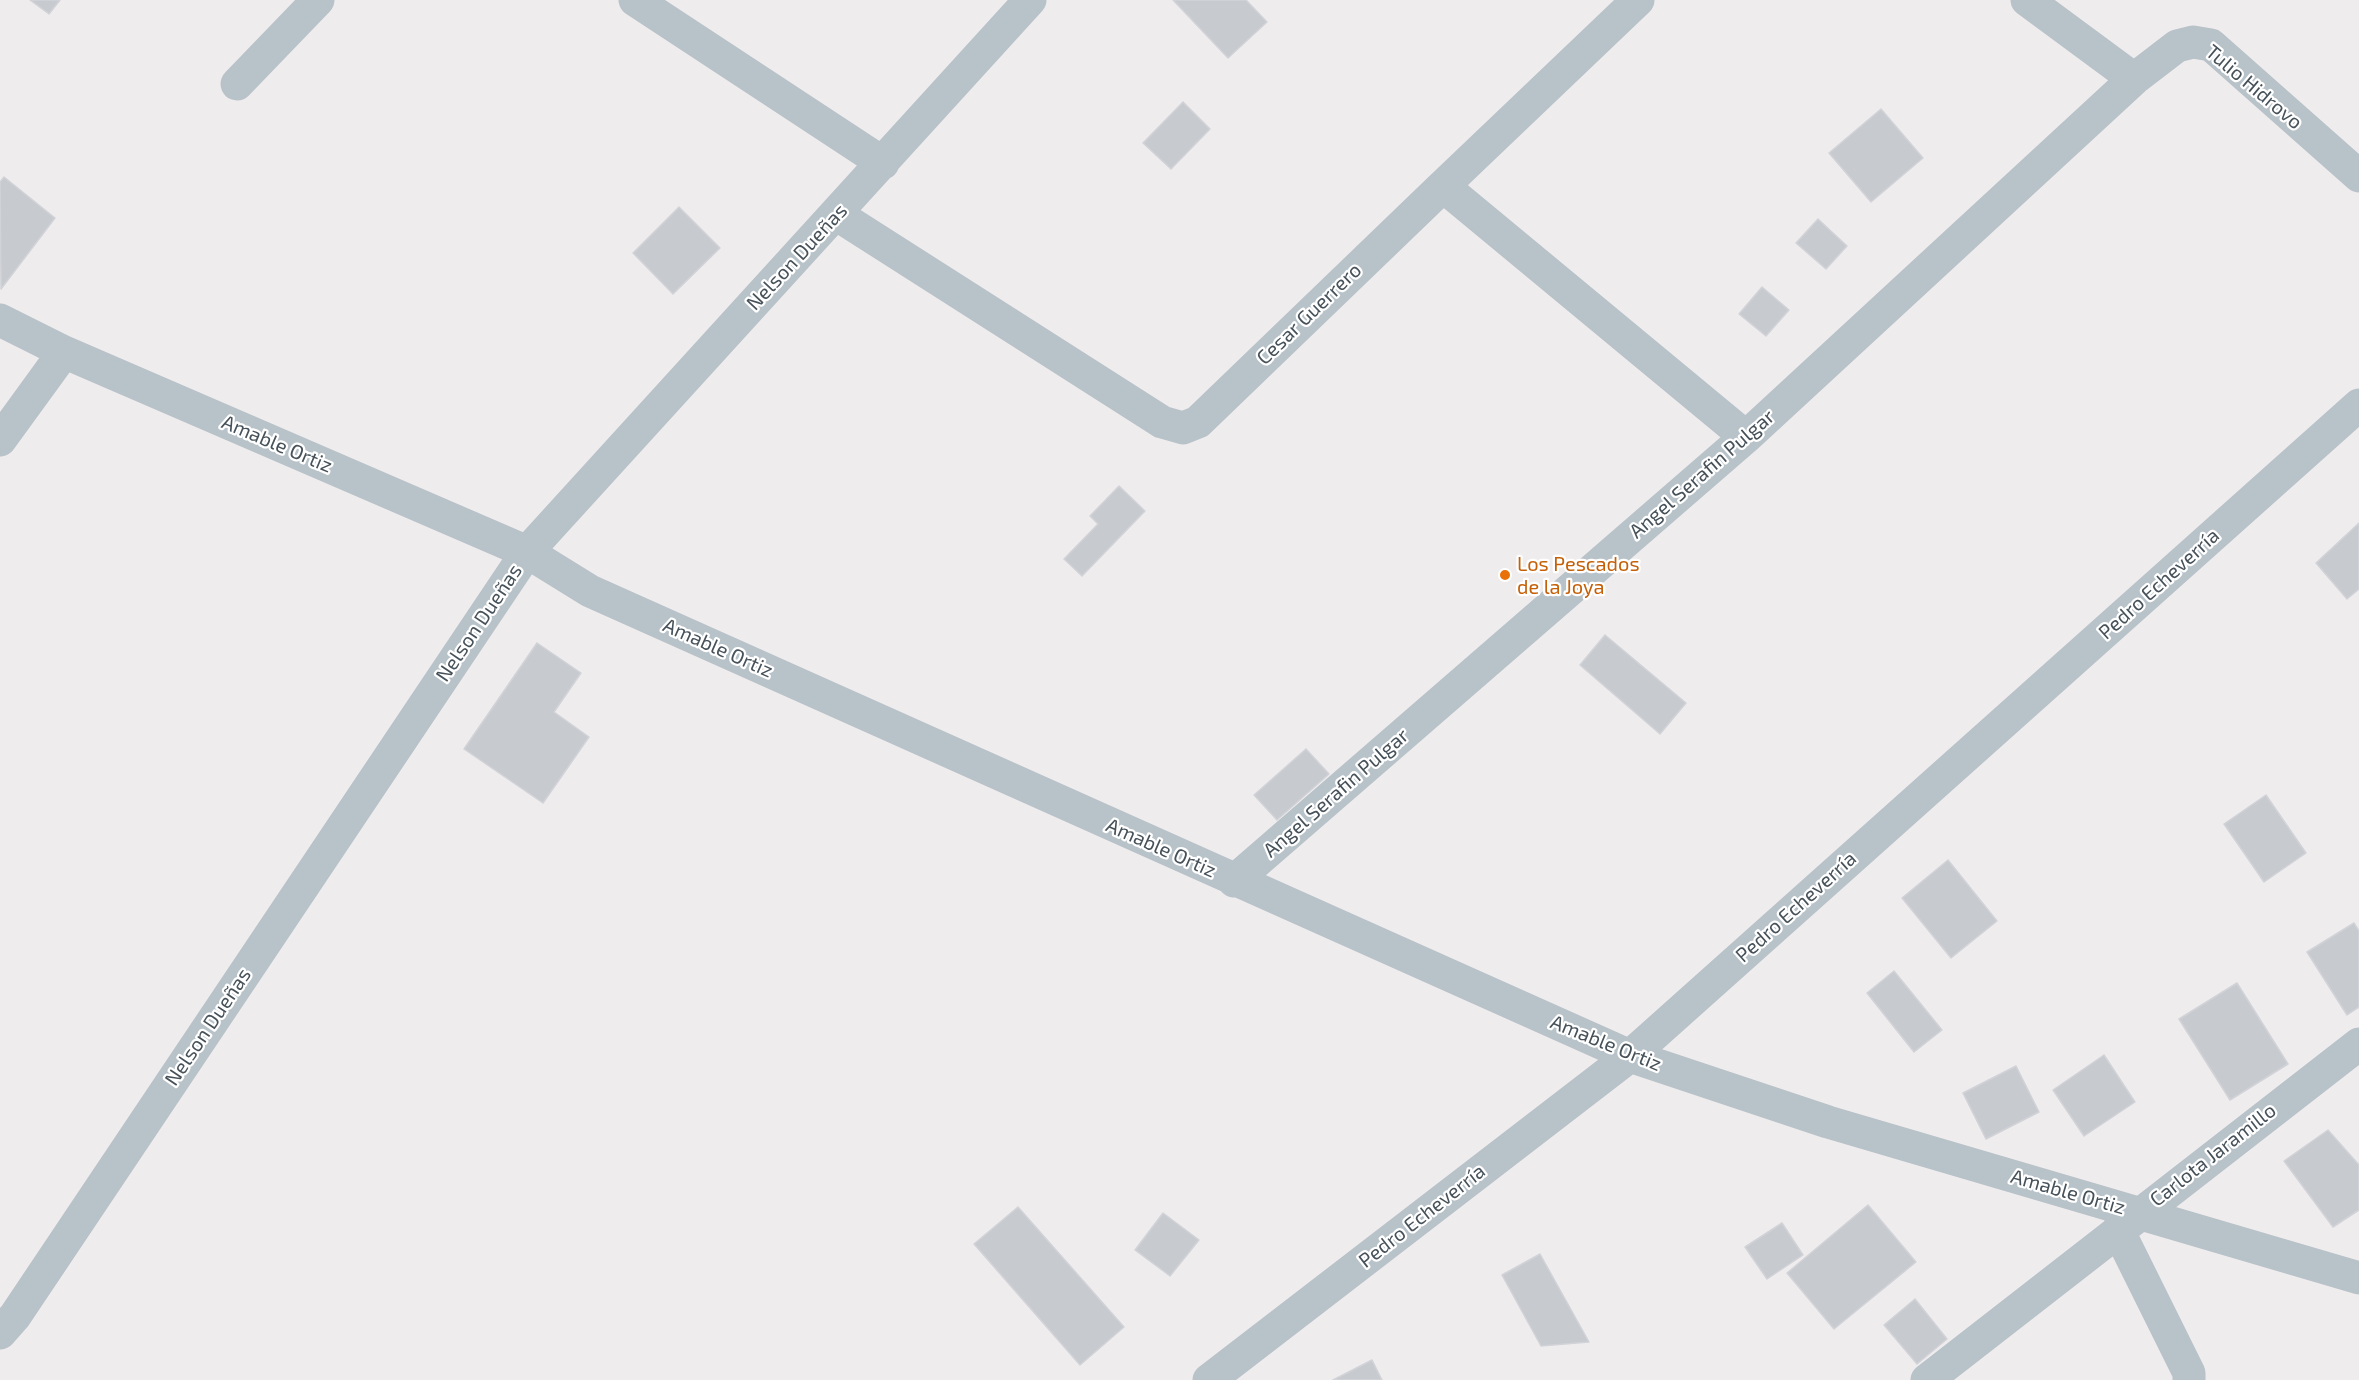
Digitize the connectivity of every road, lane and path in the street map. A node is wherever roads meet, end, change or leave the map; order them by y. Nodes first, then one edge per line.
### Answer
1 (318, 0) edge
2 (635, 0) edge
3 (1030, 0) edge
4 (1638, 0) edge
5 (2027, 0) edge
6 (2134, 80) junction
7 (237, 84) dead end
8 (883, 163) junction
9 (2359, 176) edge
10 (1443, 186) junction
11 (836, 214) junction
12 (0, 320) edge
13 (64, 352) junction
14 (2359, 405) edge
15 (1746, 437) junction
16 (0, 440) edge
17 (527, 552) junction
18 (1234, 881) junction
19 (2359, 1044) edge
20 (1630, 1056) junction
21 (2129, 1221) junction
22 (2359, 1278) edge
23 (8, 1324) edge
24 (1220, 1377) edge
25 (1927, 1380) edge
26 (2189, 1380) edge

1 - 7 street
2 - 8 street
3 - 8 street, Nelson Dueñas
4 - 10 street, Cesar Guerrero
5 - 6 street
6 - 9 street, Tulio Hidrovo
6 - 15 street, Angel Serafin Pulgar
8 - 11 street, Nelson Dueñas
10 - 11 street, Cesar Guerrero
10 - 15 street
11 - 17 street, Nelson Dueñas
12 - 13 street, Amable Ortiz
13 - 16 street
13 - 17 street, Amable Ortiz
14 - 20 street, Pedro Echeverría
15 - 18 street, Angel Serafin Pulgar
17 - 18 street, Amable Ortiz
17 - 23 street, Nelson Dueñas
18 - 20 street, Amable Ortiz
19 - 21 street, Carlota Jaramillo
20 - 21 street, Amable Ortiz
20 - 24 street, Pedro Echeverría
21 - 22 street, Amable Ortiz
21 - 25 street, Carlota Jaramillo
21 - 26 street

